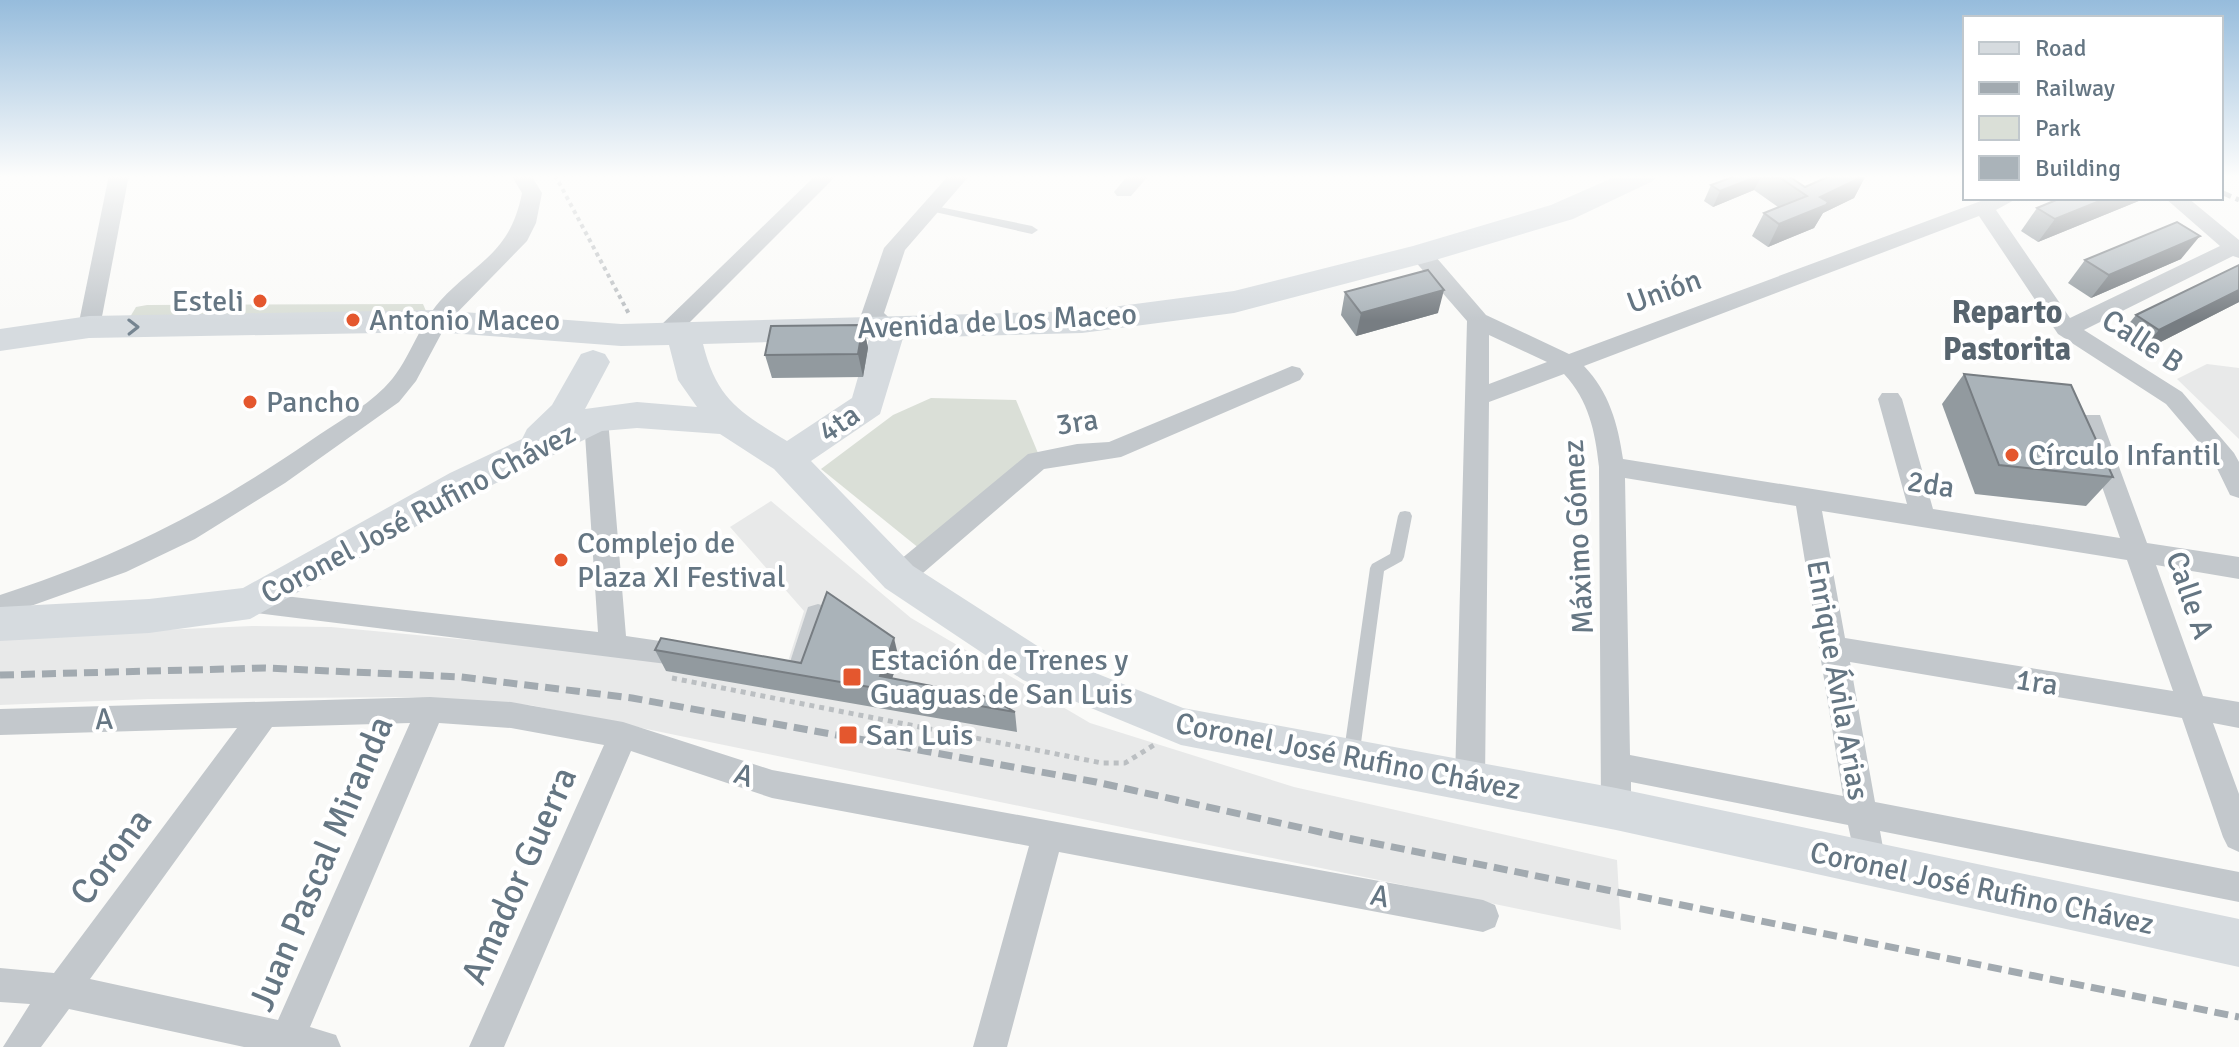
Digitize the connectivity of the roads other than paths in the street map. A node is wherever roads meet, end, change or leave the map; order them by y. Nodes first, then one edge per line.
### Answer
1 (109, 224) edge
2 (525, 224) edge
3 (777, 224) edge
4 (789, 224) edge
5 (916, 224) edge
6 (1004, 224) edge
7 (1522, 224) edge
8 (1941, 224) edge
9 (1995, 224) edge
10 (2206, 224) edge
11 (1032, 230) dead end
12 (2237, 249) edge
13 (1421, 254) junction
14 (444, 310) junction
15 (91, 315) junction
16 (0, 317) edge
17 (1478, 320) junction
18 (889, 328) junction
19 (2066, 329) junction
20 (664, 333) junction
21 (0, 340) edge
22 (590, 341) junction
23 (1566, 362) junction
24 (1292, 374) dead end
25 (1478, 397) junction
26 (1890, 399) dead end
27 (596, 419) junction
28 (2091, 421) edge
29 (728, 422) junction
30 (523, 451) junction
31 (787, 459) junction
32 (1612, 467) junction
33 (2239, 488) edge
34 (1807, 496) junction
35 (1922, 514) junction
36 (1405, 516) dead end
37 (2138, 552) junction
38 (2239, 568) edge
39 (899, 577) junction
40 (250, 603) junction
41 (0, 606) edge
42 (818, 615) edge
43 (0, 624) edge
44 (613, 644) junction
45 (1835, 648) junction
46 (723, 660) edge
47 (770, 666) edge
48 (2193, 707) junction
49 (430, 710) junction
50 (265, 714) junction
51 (2239, 715) edge
52 (0, 722) edge
53 (623, 735) junction
54 (1351, 759) junction
55 (1618, 766) junction
56 (1470, 781) junction
57 (1616, 809) junction
58 (1861, 815) junction
59 (1048, 833) junction
60 (2239, 837) edge
61 (1870, 864) junction
62 (2239, 887) edge
63 (1483, 916) dead end
64 (2239, 943) edge
65 (0, 985) edge
66 (60, 990) junction
67 (286, 1044) edge
68 (20, 1047) edge
69 (324, 1047) edge
70 (486, 1047) edge
71 (990, 1047) edge

1 - 15 street
2 - 14 street
3 - 20 street
4 - 20 street
5 - 18 street
6 - 11 lane
7 - 13 street, Avenida de Los Maceo
8 - 23 street, Unión
9 - 19 street, Calle B
10 - 12 street
12 - 19 street
13 - 17 street, Máximo Gómez
13 - 18 street, Avenida de Los Maceo
14 - 15 street, Avenida de Los Maceo
14 - 22 street, Avenida de Los Maceo
14 - 41 street
15 - 16 street, Avenida de Los Maceo
15 - 21 street, Avenida de Los Maceo
17 - 23 street, Máximo Gómez
17 - 25 street
18 - 20 street, Avenida de Los Maceo
18 - 31 street, 4ta
19 - 33 street, Calle B
20 - 22 street, Avenida de Los Maceo
20 - 29 street
22 - 27 street
22 - 30 street
23 - 25 street, Unión
23 - 32 street, Máximo Gómez
24 - 39 street, 3ra
25 - 56 street
26 - 35 street
27 - 29 street, Coronel José Rufino Chávez
27 - 30 street, Coronel José Rufino Chávez
27 - 44 street
28 - 37 street, Calle A
29 - 31 street, Coronel José Rufino Chávez
30 - 40 street, Coronel José Rufino Chávez
31 - 39 street, Coronel José Rufino Chávez
32 - 34 street, 2da
32 - 55 street, Máximo Gómez
34 - 35 street, 2da
34 - 45 street, Enrique Ávila Arias
35 - 37 street, 2da
36 - 54 lane
37 - 38 street, 2da
37 - 48 street, Calle A
39 - 54 street, Coronel José Rufino Chávez
40 - 43 street, Coronel José Rufino Chávez
40 - 44 street, Coronel José Rufino Chávez
42 - 47 street
44 - 46 street, Coronel José Rufino Chávez
45 - 48 street, 1ra
45 - 58 street, Enrique Ávila Arias
48 - 51 street, 1ra
48 - 60 street, Calle A
49 - 50 street, A
49 - 53 street, A
49 - 67 street, Juan Pascal Miranda
50 - 52 street, A
50 - 66 street, Corona
53 - 59 street, A
53 - 70 street, Amador Guerra
54 - 56 street, Coronel José Rufino Chávez
55 - 57 street, Máximo Gómez
55 - 58 street
56 - 57 street, Coronel José Rufino Chávez
57 - 61 street, Coronel José Rufino Chávez
58 - 61 street, Enrique Ávila Arias
58 - 62 street
59 - 63 street, A
59 - 71 street
61 - 64 street, Coronel José Rufino Chávez
65 - 66 street
66 - 67 street
66 - 68 street, Corona
67 - 69 street

